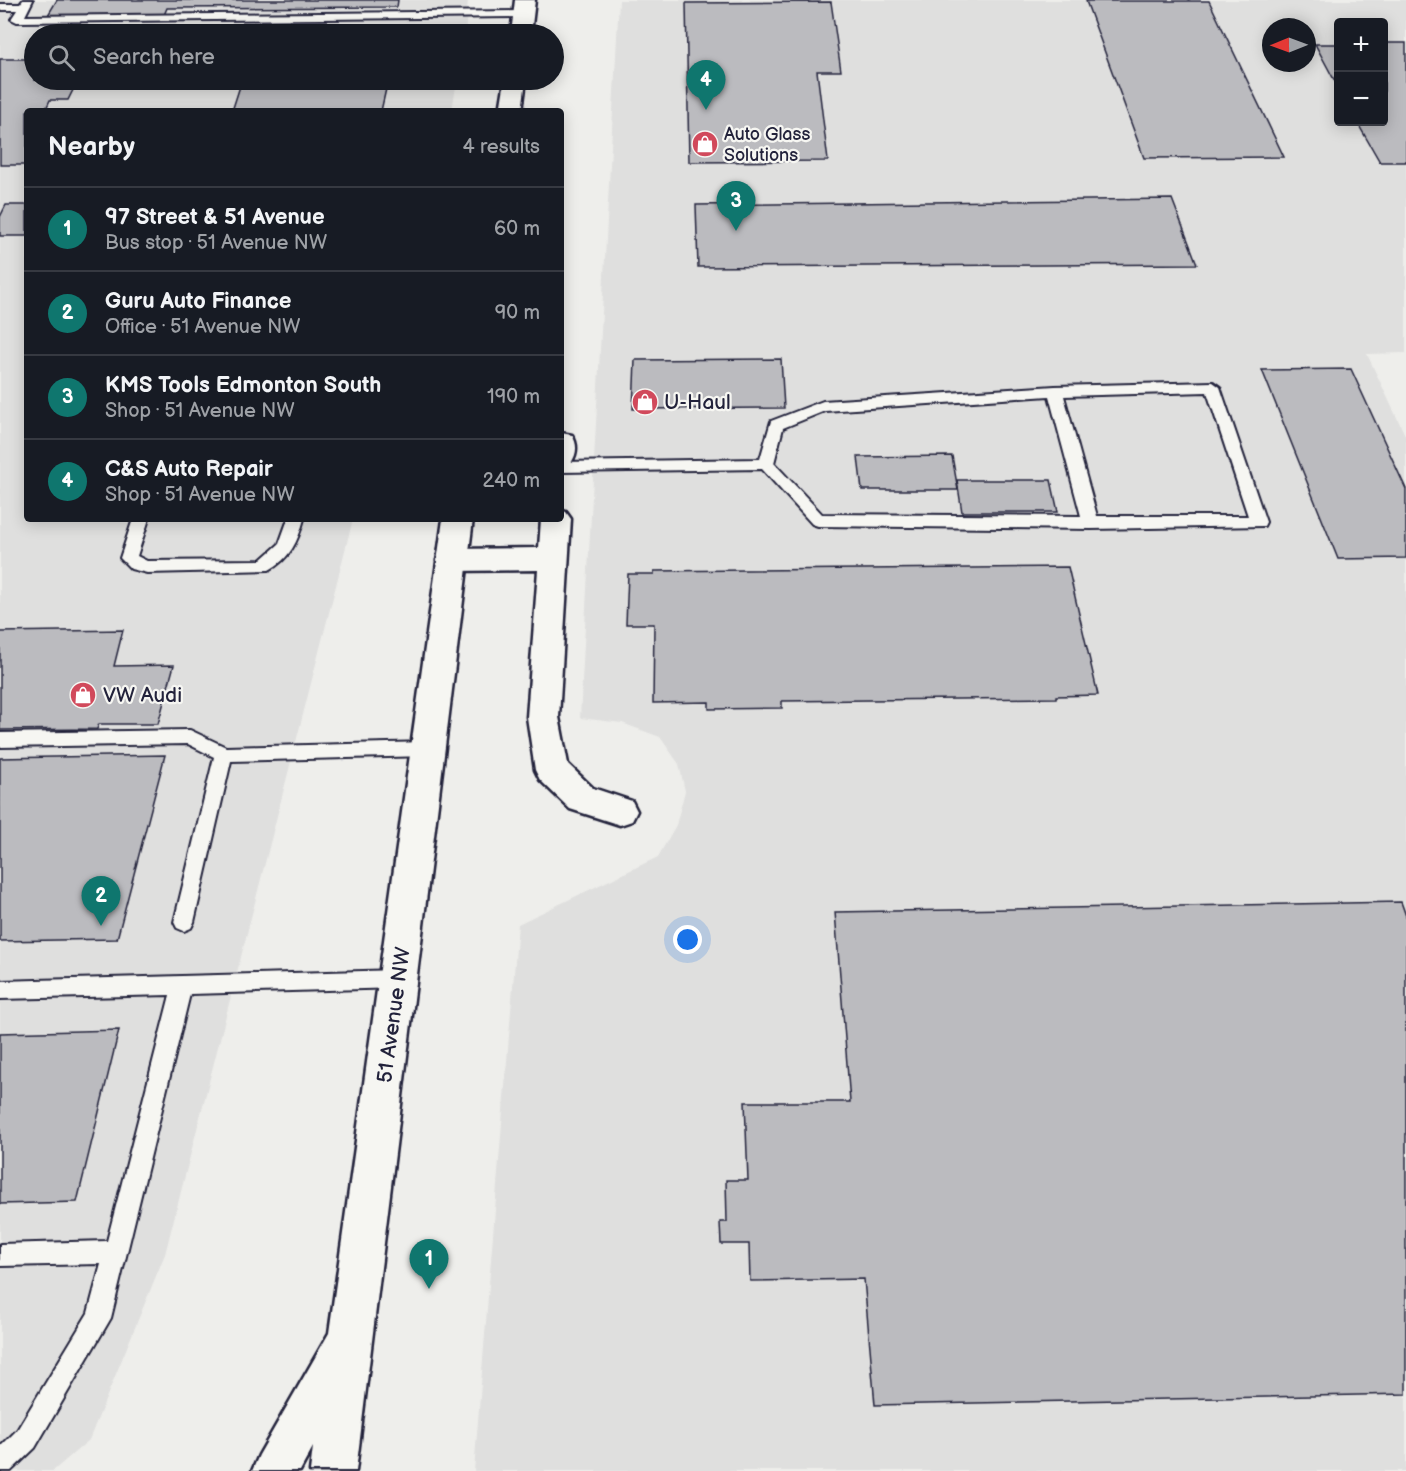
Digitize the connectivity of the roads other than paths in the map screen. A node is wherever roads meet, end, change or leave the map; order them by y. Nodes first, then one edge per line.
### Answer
1 (441, 0) edge
2 (26, 4) edge
3 (0, 7) edge
4 (439, 15) junction
5 (523, 16) edge
6 (514, 90) edge
7 (511, 108) edge
8 (1055, 391) junction
9 (564, 455) edge
10 (766, 464) junction
11 (140, 522) edge
12 (295, 522) edge
13 (458, 522) edge
14 (556, 522) edge
15 (1091, 523) junction
16 (553, 559) junction
17 (453, 560) junction
18 (0, 740) edge
19 (428, 749) junction
20 (224, 754) junction
21 (620, 811) dead end
22 (184, 922) dead end
23 (399, 979) junction
24 (182, 986) junction
25 (0, 990) edge
26 (115, 1252) junction
27 (0, 1256) edge
28 (351, 1334) junction
29 (0, 1464) edge
30 (275, 1471) edge
31 (333, 1471) edge

1 - 4 lane
2 - 3 lane
2 - 4 lane
4 - 5 lane
6 - 7 main road
8 - 10 lane
8 - 15 lane
8 - 15 lane
9 - 10 lane
10 - 15 lane
11 - 12 lane
13 - 17 main road, 51 Avenue NW
14 - 16 main road
16 - 17 main road
16 - 21 main road
17 - 19 main road, 51 Avenue NW
18 - 20 lane
19 - 20 lane
19 - 23 main road, 51 Avenue NW
20 - 22 lane
23 - 24 lane
23 - 28 main road, 51 Avenue NW
24 - 25 lane
24 - 26 lane
26 - 27 lane
26 - 29 lane
28 - 30 main road
28 - 31 main road, 51 Avenue NW

